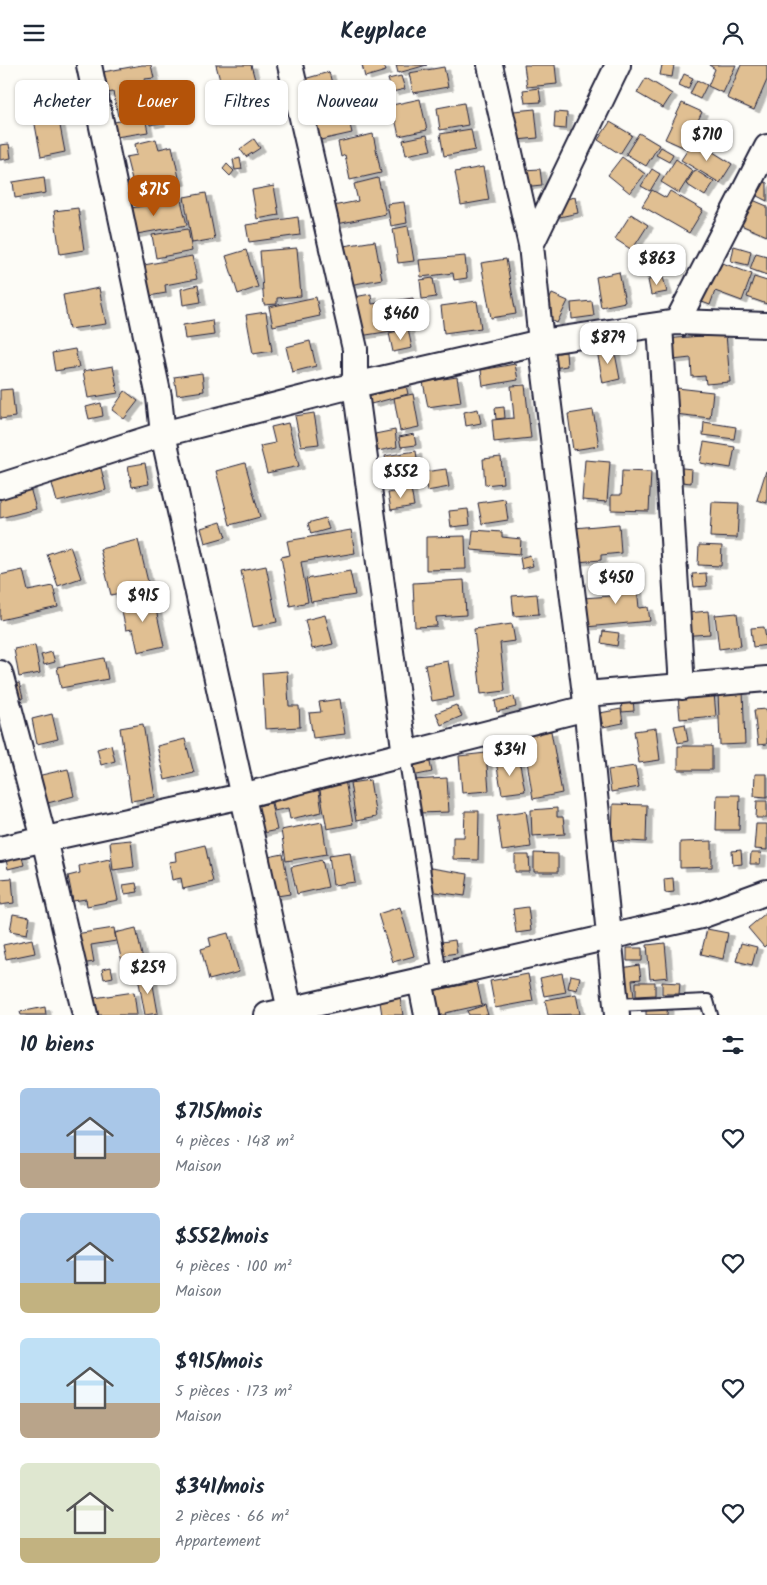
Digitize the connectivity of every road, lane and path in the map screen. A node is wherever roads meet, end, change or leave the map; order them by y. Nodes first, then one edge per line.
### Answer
1 (89, 65) edge
2 (290, 65) edge
3 (490, 65) edge
4 (618, 65) edge
5 (767, 147) edge
6 (531, 245) junction
7 (668, 323) junction
8 (767, 325) edge
9 (541, 342) junction
10 (355, 385) junction
11 (163, 434) junction
12 (0, 486) edge
13 (1, 678) edge
14 (767, 679) edge
15 (682, 687) junction
16 (585, 701) junction
17 (405, 755) junction
18 (242, 796) junction
19 (44, 839) junction
20 (0, 849) edge
21 (767, 892) edge
22 (610, 937) junction
23 (430, 977) junction
24 (617, 1010) edge
25 (291, 1013) edge
26 (85, 1015) edge
27 (267, 1015) edge
28 (427, 1015) edge
29 (711, 1015) edge

1 - 11 street
2 - 10 street
3 - 6 street
4 - 6 street
5 - 7 street
6 - 9 street
7 - 8 street
7 - 9 street
7 - 15 street
9 - 10 street
9 - 16 street
10 - 11 street
10 - 17 street
11 - 12 street
11 - 18 street
13 - 19 street
14 - 15 street
15 - 16 street
16 - 17 street
16 - 22 street
17 - 18 street
17 - 23 lane
18 - 19 street
18 - 25 street
19 - 20 street
19 - 26 street
21 - 22 street
22 - 23 street
22 - 24 street
23 - 25 street
23 - 28 street
24 - 29 lane
25 - 27 street

